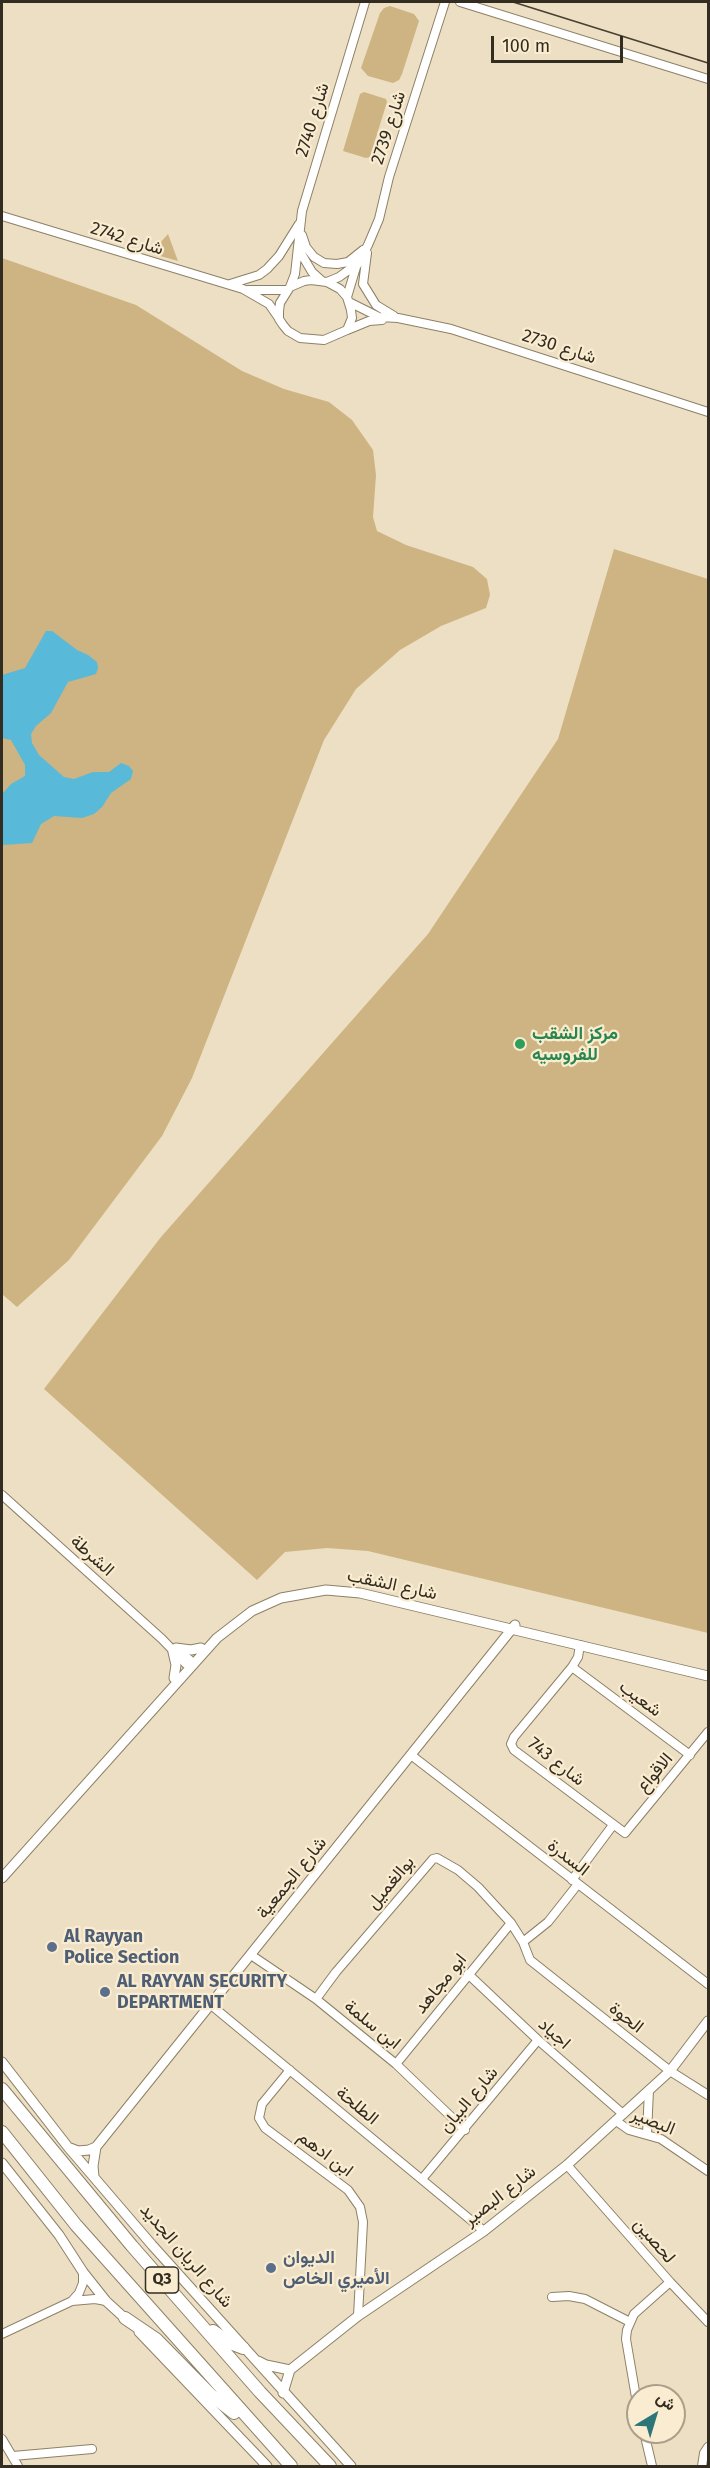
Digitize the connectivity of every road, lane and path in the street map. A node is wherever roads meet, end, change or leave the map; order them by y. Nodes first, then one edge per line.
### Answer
1 (365, 2) edge
2 (445, 2) edge
3 (460, 2) edge
4 (708, 79) edge
5 (2, 216) edge
6 (300, 223) junction
7 (368, 245) junction
8 (299, 248) junction
9 (358, 263) junction
10 (325, 282) junction
11 (229, 285) junction
12 (243, 289) junction
13 (289, 289) junction
14 (348, 299) junction
15 (398, 318) junction
16 (279, 319) junction
17 (347, 330) junction
18 (708, 412) edge
19 (2, 1495) edge
20 (464, 1615) junction
21 (514, 1626) junction
22 (580, 1645) junction
23 (201, 1648) junction
24 (174, 1650) junction
25 (188, 1662) junction
26 (572, 1667) junction
27 (708, 1669) edge
28 (708, 1676) edge
29 (174, 1678) junction
30 (708, 1732) edge
31 (126, 1736) junction
32 (411, 1755) junction
33 (690, 1755) junction
34 (613, 1825) junction
35 (624, 1833) joint
36 (7, 1866) edge
37 (2, 1878) edge
38 (574, 1882) junction
39 (511, 1923) junction
40 (523, 1942) junction
41 (251, 1955) junction
42 (468, 1974) junction
43 (708, 1984) edge
44 (316, 1999) junction
45 (211, 2005) junction
46 (708, 2021) edge
47 (538, 2040) junction
48 (2, 2062) edge
49 (396, 2064) junction
50 (290, 2070) junction
51 (670, 2071) junction
52 (2, 2089) edge
53 (649, 2090) junction
54 (708, 2095) edge
55 (619, 2118) junction
56 (465, 2130) junction
57 (2, 2132) edge
58 (647, 2134) junction
59 (96, 2146) junction
60 (68, 2147) junction
61 (2, 2163) edge
62 (567, 2164) junction
63 (708, 2171) edge
64 (94, 2177) junction
65 (422, 2179) junction
66 (484, 2231) junction
67 (82, 2272) junction
68 (161, 2279) junction
69 (670, 2282) junction
70 (552, 2297) dead end
71 (72, 2301) junction
72 (106, 2301) junction
73 (358, 2316) junction
74 (125, 2318) junction
75 (630, 2322) junction
76 (708, 2322) edge
77 (2, 2334) edge
78 (243, 2348) junction
79 (254, 2360) junction
80 (290, 2370) junction
81 (634, 2384) edge
82 (283, 2392) junction
83 (253, 2426) junction
84 (2, 2439) edge
85 (647, 2444) edge
86 (708, 2447) edge
87 (92, 2449) dead end
88 (13, 2456) junction
89 (18, 2466) edge
90 (267, 2466) edge
91 (291, 2466) edge
92 (330, 2466) edge
93 (351, 2466) edge
94 (652, 2466) edge
95 (702, 2466) edge

1 - 6 street, شارع 2740
2 - 7 street, شارع 2739
3 - 4 street
5 - 11 street, شارع 2742
6 - 7 street
6 - 8 street, شارع 2740
6 - 11 street
7 - 9 street, شارع 2739
7 - 15 street
8 - 10 street
8 - 13 street, شارع 2740
9 - 10 street, شارع 2739
9 - 14 street, شارع 2739
10 - 13 street
10 - 14 street
11 - 12 street, شارع 2742
12 - 13 street, شارع 2742
12 - 16 street, شارع 2742
13 - 16 street
14 - 15 street, شارع 2730
14 - 17 street
15 - 17 street, شارع 2730
15 - 18 street, شارع 2730
16 - 17 street
19 - 24 street, الشرطة
20 - 21 street, شارع الشقب
20 - 23 street, شارع الشقب
20 - 31 street, شارع الشقب
21 - 22 street, شارع الشقب
21 - 27 street, شارع الشقب
21 - 32 street, شارع الجمعية
22 - 26 street, شارع 743
22 - 28 street, شارع الشقب
23 - 24 street
23 - 25 street, شارع الشقب
24 - 25 street, الشرطة
24 - 29 street
25 - 29 street, شارع الشقب
26 - 33 street, شعيب
26 - 34 street, شارع 743
29 - 31 street, شارع الشقب
30 - 33 street, الاقواع
31 - 36 street, شارع الشقب
32 - 38 street, السدرة
32 - 41 street, شارع الجمعية
33 - 35 street, الاقواع
34 - 35 street, شارع 743
34 - 38 street
36 - 37 street, شارع الشقب
38 - 40 street
38 - 43 street, السدرة
39 - 40 street, بوالغميل
39 - 42 street, ابو مجاهد
39 - 44 street, بوالغميل
40 - 51 street, الحوة
41 - 44 street, ابن سلمة
41 - 45 street, شارع الجمعية
42 - 47 street, اجياد
42 - 49 street, ابو مجاهد
44 - 49 street, ابن سلمة
45 - 50 street, الطلحة
45 - 59 street, شارع الجمعية
46 - 51 street, شارع البصير
47 - 55 street, اجياد
47 - 56 street, شارع البيان
48 - 60 street, شارع الريان الجديد
49 - 56 street, ابن سلمة
50 - 65 street, الطلحة
50 - 73 street, ابن ادهم
51 - 53 street, شارع البصير
51 - 54 street, الحوة
52 - 68 highway, شارع الريان الجديد / Q3
53 - 55 street, شارع البصير
53 - 58 street
55 - 58 street, البصير
55 - 62 street, شارع البصير
56 - 65 street, شارع البيان
57 - 83 highway, Q3
58 - 63 street, البصير
59 - 60 street
59 - 64 street
60 - 64 street, شارع الريان الجديد
61 - 67 street
62 - 66 street, شارع البصير
62 - 69 street, لحصين
64 - 78 street, شارع الريان الجديد
65 - 66 street, الطلحة
66 - 73 street, شارع البصير
67 - 71 street
67 - 72 street
68 - 78 highway
68 - 92 highway, شارع الريان الجديد / Q3
69 - 75 street, لحصين
69 - 76 street
70 - 75 street
71 - 72 street
71 - 77 street
72 - 74 street
73 - 80 street, شارع البصير
74 - 83 highway
74 - 90 street
75 - 81 street
78 - 79 street, شارع الريان الجديد
79 - 80 street
79 - 82 street, شارع الريان الجديد
80 - 82 street
82 - 93 street, شارع الريان الجديد
83 - 91 highway, Q3
84 - 88 street
85 - 94 street
86 - 95 street
87 - 88 street
88 - 89 street

